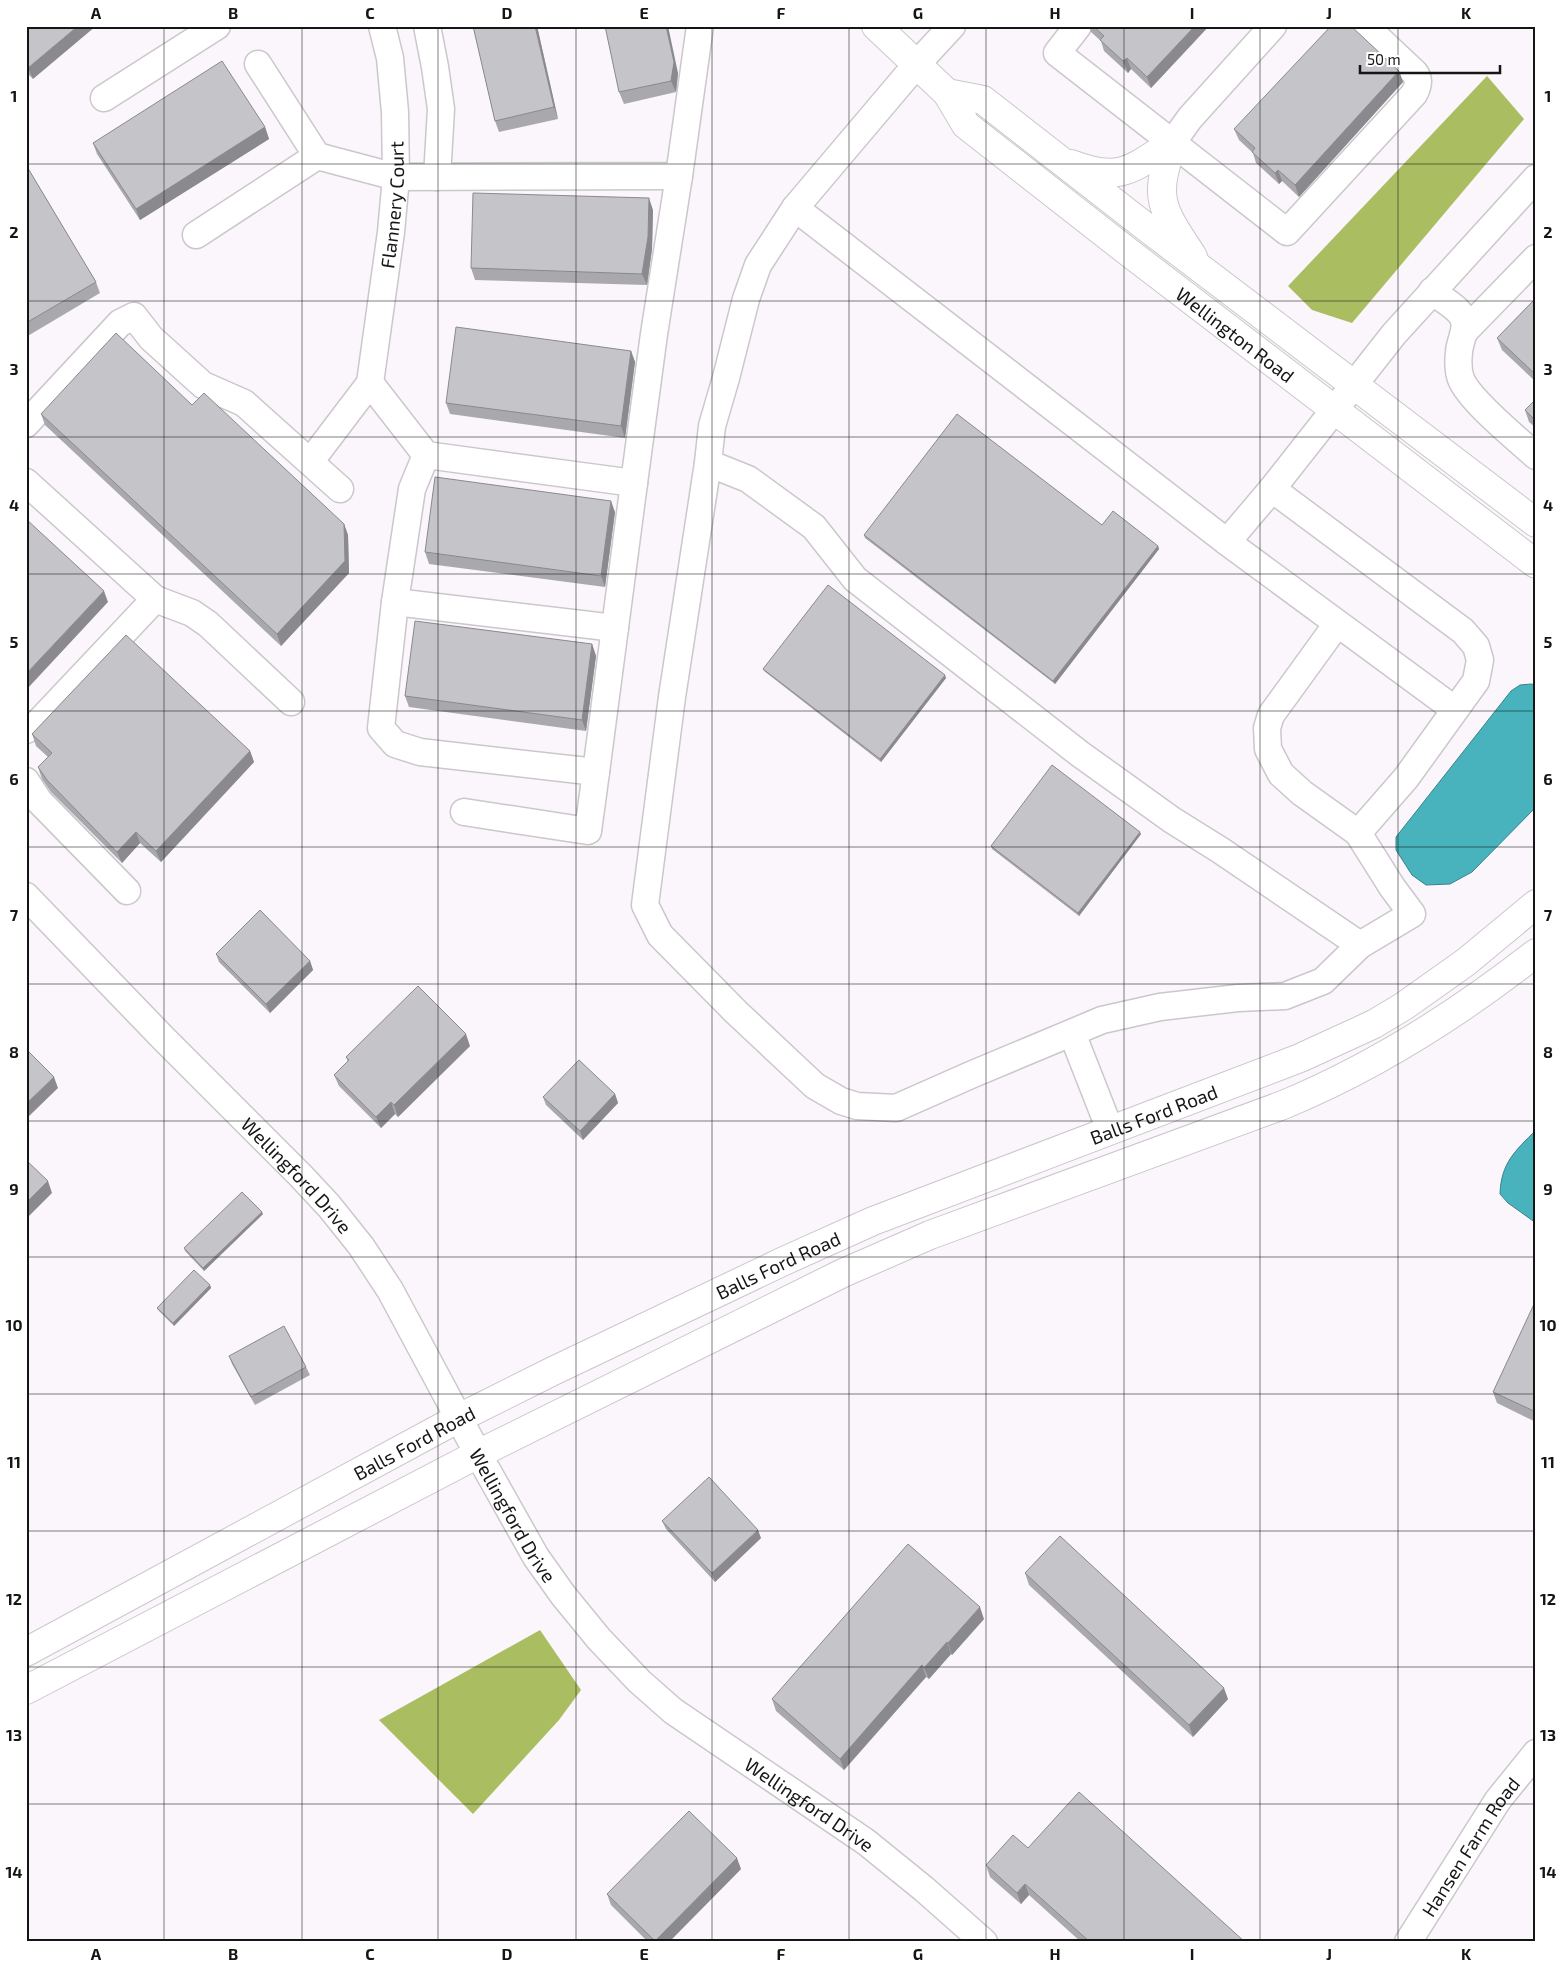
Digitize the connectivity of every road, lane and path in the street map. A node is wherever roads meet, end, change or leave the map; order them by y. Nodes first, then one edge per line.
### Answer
1 (217, 26) edge
2 (382, 26) edge
3 (427, 26) edge
4 (700, 26) edge
5 (876, 26) edge
6 (952, 26) edge
7 (1078, 26) edge
8 (1273, 26) edge
9 (1365, 26) edge
10 (258, 64) dead end
11 (916, 65) junction
12 (947, 93) junction
13 (104, 98) dead end
14 (1172, 143) junction
15 (317, 156) junction
16 (1059, 159) junction
17 (679, 176) junction
18 (437, 177) junction
19 (396, 178) junction
20 (1536, 178) edge
21 (795, 208) junction
22 (196, 234) dead end
23 (1536, 258) edge
24 (1200, 269) junction
25 (1432, 291) junction
26 (1465, 331) junction
27 (370, 383) junction
28 (1354, 385) junction
29 (1335, 410) junction
30 (26, 424) edge
31 (426, 455) junction
32 (1536, 456) edge
33 (310, 462) junction
34 (708, 463) junction
35 (26, 482) edge
36 (634, 483) junction
37 (340, 489) dead end
38 (1272, 489) junction
39 (1536, 523) edge
40 (1227, 542) junction
41 (1536, 564) edge
42 (156, 599) junction
43 (395, 602) junction
44 (1337, 624) junction
45 (615, 628) junction
46 (291, 702) dead end
47 (1454, 709) junction
48 (26, 730) edge
49 (596, 772) junction
50 (26, 781) edge
51 (464, 812) dead end
52 (1358, 833) junction
53 (127, 891) dead end
54 (26, 896) edge
55 (1536, 904) edge
56 (1360, 945) junction
57 (1536, 953) edge
58 (1072, 1032) junction
59 (1110, 1130) junction
60 (1062, 1187) junction
61 (459, 1418) junction
62 (478, 1454) junction
63 (26, 1652) edge
64 (26, 1690) edge
65 (1536, 1753) edge
66 (984, 1942) edge
67 (1408, 1942) edge

1 - 13 street
2 - 19 street, Flannery Court
3 - 18 street
4 - 17 street
5 - 11 main road, Wellington Road
6 - 11 street
7 - 14 street
8 - 14 street
9 - 14 street
10 - 15 street
11 - 12 main road, Wellington Road
11 - 21 street
12 - 16 main road, Wellington Road
12 - 29 main road, Wellington Road
14 - 16 main road
14 - 24 main road
15 - 19 street
15 - 22 street
16 - 24 main road, Wellington Road
17 - 18 street
17 - 36 street
18 - 19 street
19 - 27 street, Flannery Court
20 - 25 street
21 - 34 street
21 - 40 street
23 - 26 street
24 - 28 main road, Wellington Road
25 - 26 street
25 - 28 street
26 - 32 street
27 - 31 street
27 - 33 street
28 - 29 street
28 - 39 main road, Wellington Road
29 - 38 street
29 - 41 main road, Wellington Road
30 - 33 street
31 - 36 street
31 - 43 street
33 - 37 street
34 - 56 street
34 - 58 street
35 - 42 street
36 - 45 street
38 - 40 street
38 - 47 street
40 - 44 street
42 - 46 street
42 - 48 street
43 - 45 street
43 - 49 street
44 - 47 street
44 - 52 street
45 - 49 street
47 - 52 street
49 - 51 street
50 - 53 street
52 - 56 street
54 - 61 street, Wellingford Drive
55 - 59 main road, Balls Ford Road
56 - 58 street
57 - 60 main road, Balls Ford Road
58 - 59 street
59 - 60 main road
59 - 61 main road, Balls Ford Road
60 - 62 main road, Balls Ford Road
61 - 62 street, Wellingford Drive
61 - 63 main road, Balls Ford Road
62 - 64 main road, Balls Ford Road
62 - 66 street, Wellingford Drive
65 - 67 street, Hansen Farm Road

